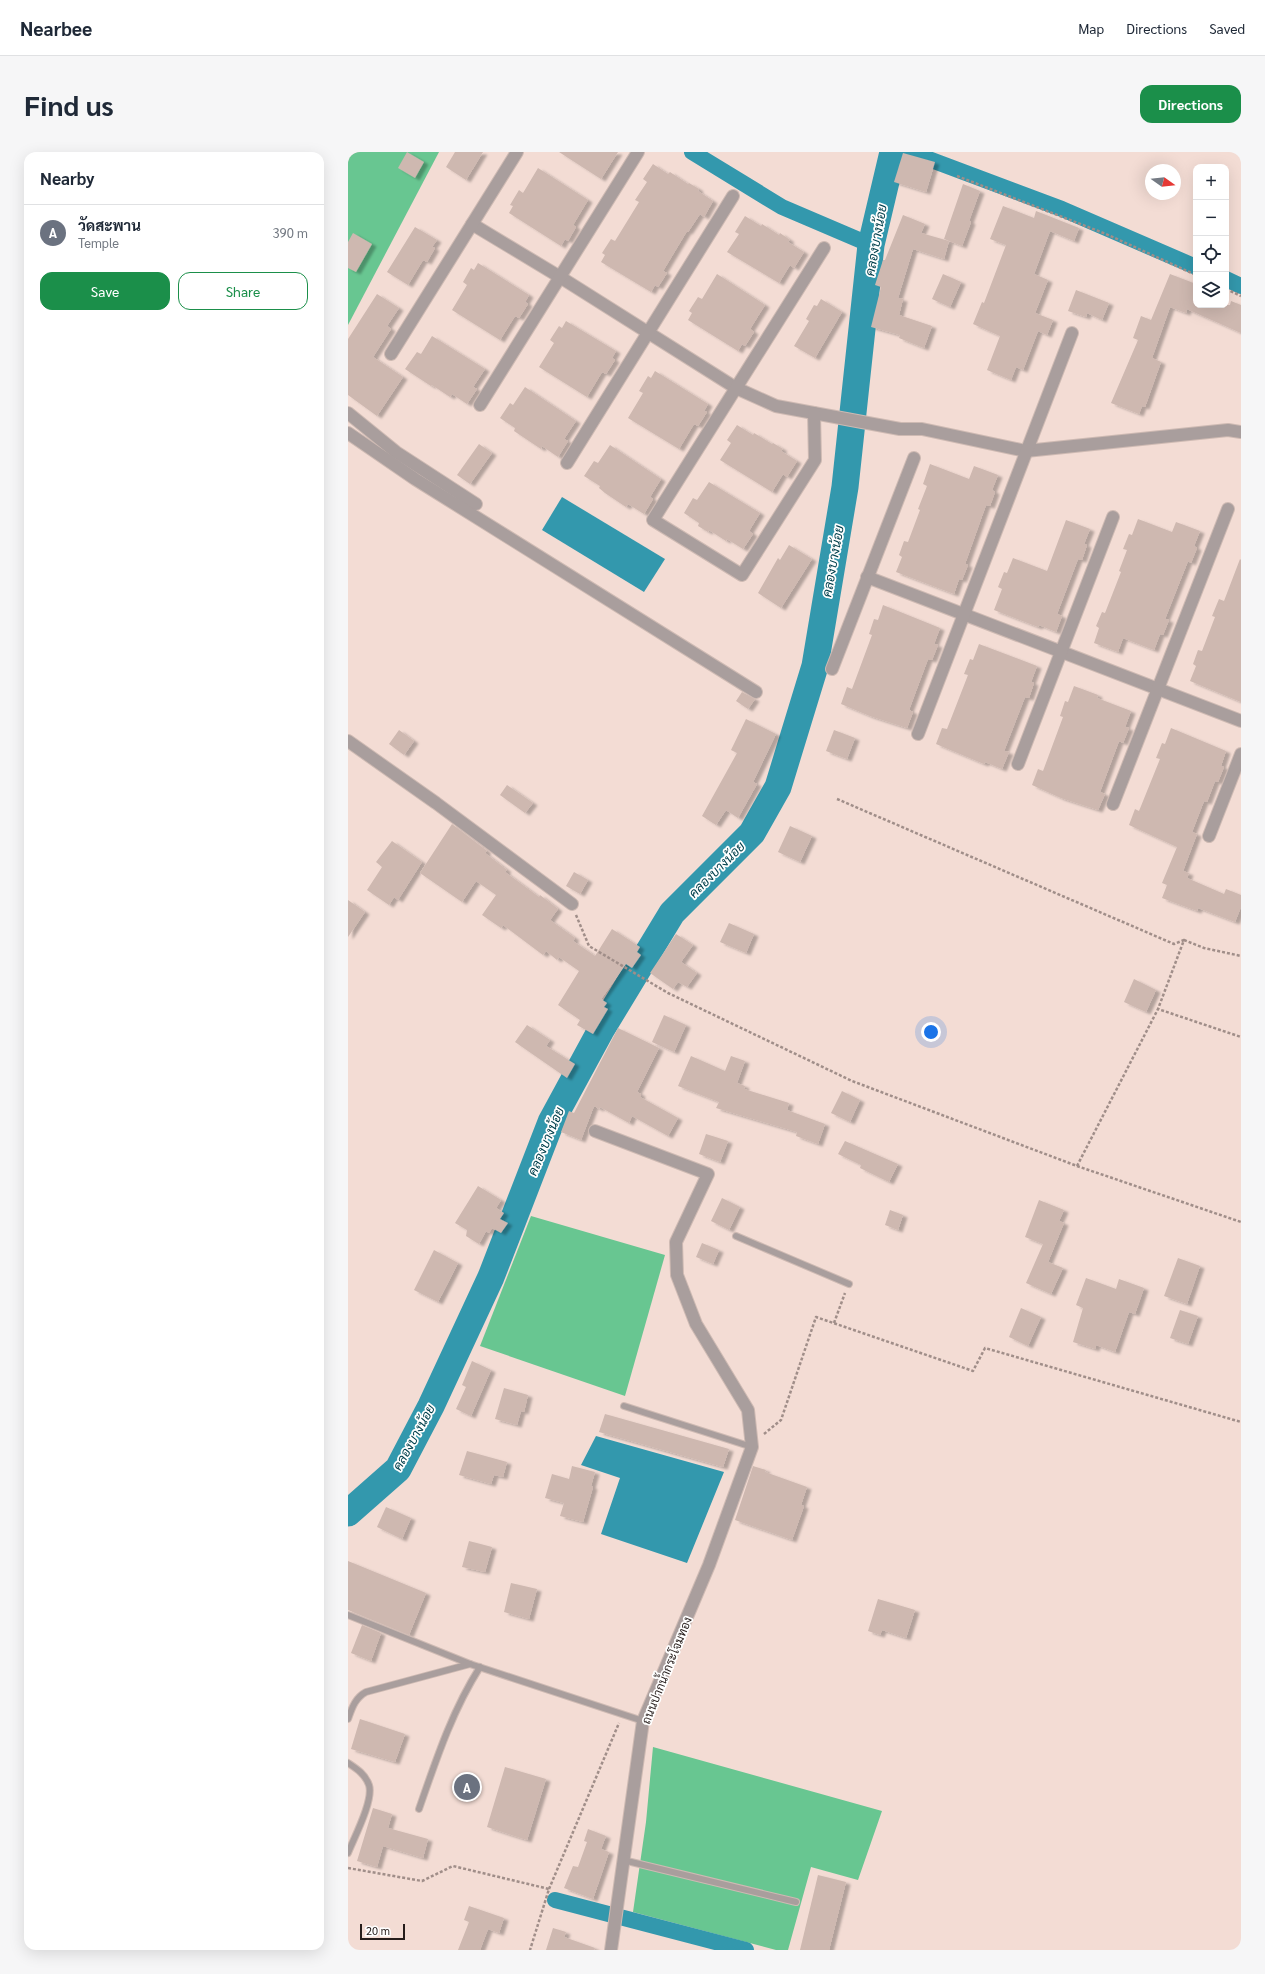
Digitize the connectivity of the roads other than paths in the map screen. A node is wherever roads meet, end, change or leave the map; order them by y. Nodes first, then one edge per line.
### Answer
1 (517, 152) edge
2 (638, 152) edge
3 (733, 196) dead end
4 (472, 224) junction
5 (824, 248) dead end
6 (560, 277) junction
7 (648, 332) junction
8 (1072, 333) dead end
9 (391, 354) dead end
10 (736, 388) junction
11 (480, 405) dead end
12 (348, 413) edge
13 (814, 413) junction
14 (1241, 432) edge
15 (348, 433) edge
16 (1026, 450) junction
17 (914, 458) dead end
18 (567, 463) dead end
19 (476, 504) dead end
20 (1228, 509) dead end
21 (1113, 517) dead end
22 (867, 577) junction
23 (964, 614) junction
24 (1061, 651) junction
25 (832, 669) dead end
26 (1158, 688) junction
27 (756, 692) dead end
28 (1241, 721) edge
29 (918, 734) dead end
30 (348, 742) edge
31 (1241, 754) edge
32 (1018, 764) dead end
33 (1113, 804) dead end
34 (1209, 836) dead end
35 (572, 904) road end
36 (595, 1131) dead end
37 (736, 1236) dead end
38 (849, 1284) road end
39 (624, 1406) dead end
40 (752, 1447) junction
41 (348, 1615) edge
42 (470, 1664) junction
43 (480, 1667) junction
44 (348, 1719) edge
45 (643, 1721) junction
46 (348, 1763) edge
47 (418, 1809) dead end
48 (348, 1853) edge
49 (623, 1860) junction
50 (796, 1902) dead end
51 (611, 1950) edge

1 - 4 street
2 - 6 street
3 - 7 street
4 - 6 street
4 - 9 street
5 - 10 street
6 - 7 street
6 - 11 street
7 - 10 street
7 - 18 street
8 - 16 street
10 - 13 street
10 - 13 street
12 - 19 street
13 - 16 street
14 - 16 street
15 - 27 street
16 - 23 street
17 - 22 street
20 - 26 street
21 - 24 street
22 - 23 street
22 - 25 street
23 - 24 street
23 - 29 street
24 - 26 street
24 - 32 street
26 - 28 street
26 - 33 street
30 - 35 street
31 - 34 street
36 - 40 street
37 - 38 lane
39 - 40 lane
40 - 45 street, ถนนปากน้ำกระโจมทอง
41 - 42 lane
42 - 43 lane
42 - 44 lane
43 - 45 lane
43 - 47 lane
45 - 49 street, ถนนปากน้ำกระโจมทอง
46 - 48 lane
49 - 50 lane
49 - 51 street, ถนนปากน้ำกระโจมทอง

